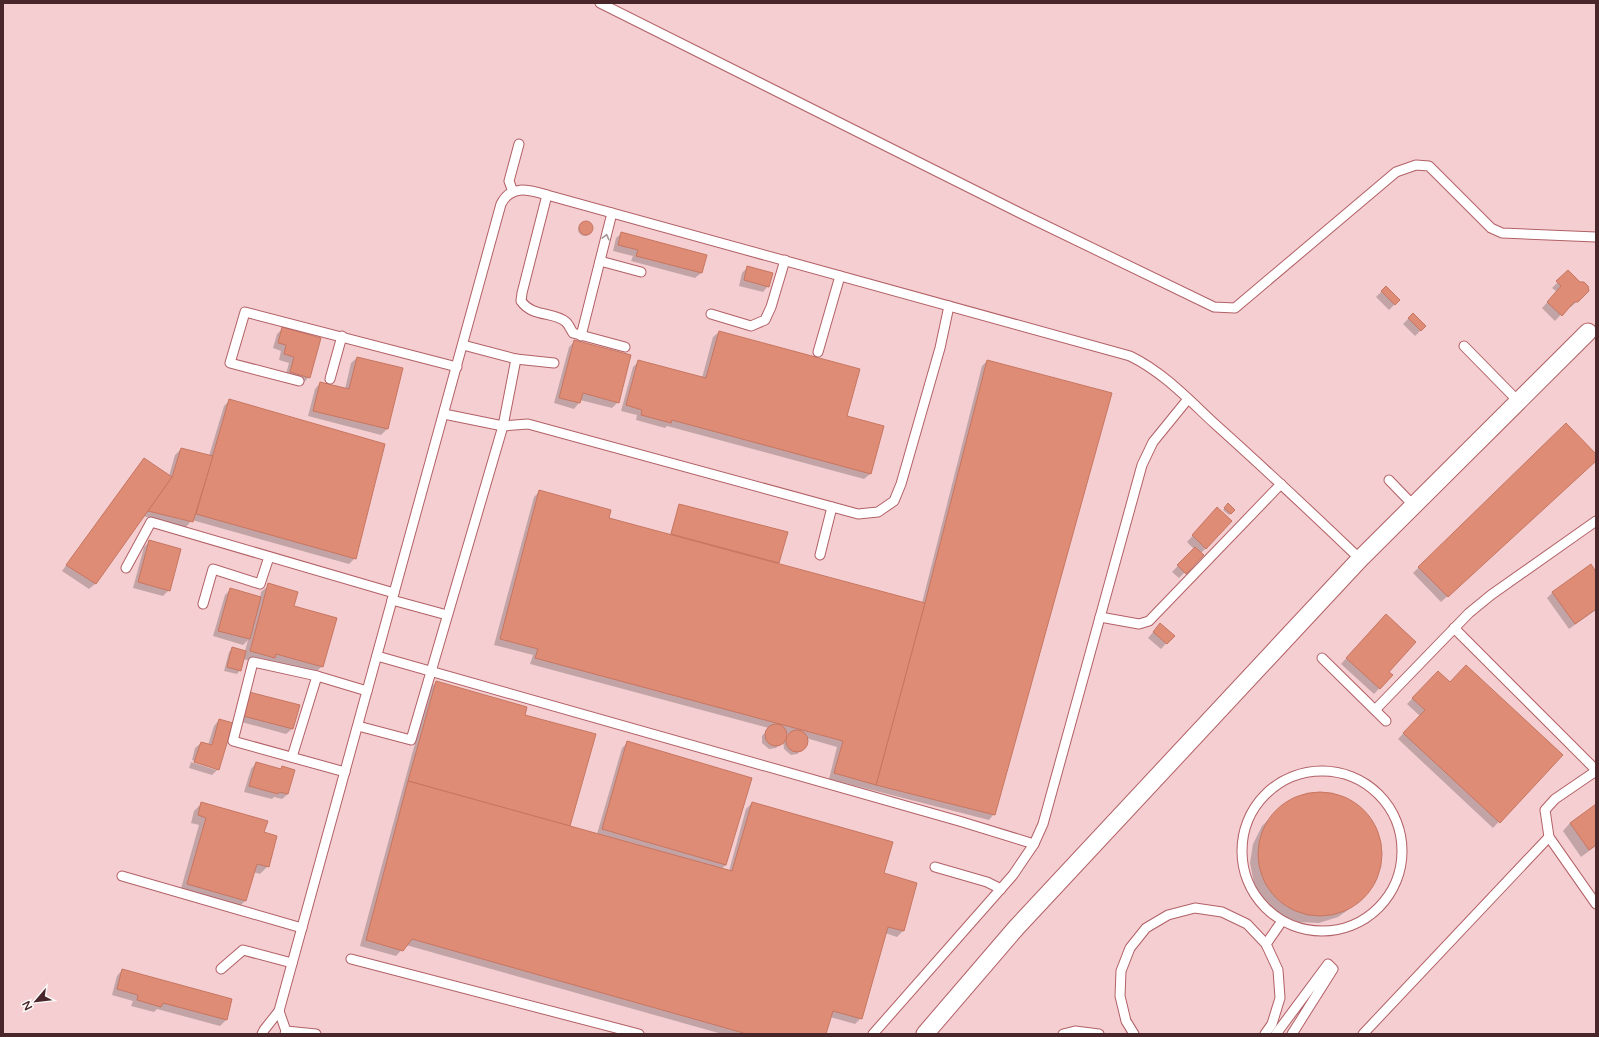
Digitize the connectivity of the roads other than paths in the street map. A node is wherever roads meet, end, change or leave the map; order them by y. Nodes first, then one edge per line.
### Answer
1 (600, 3) edge
2 (519, 144) dead end
3 (513, 192) junction
4 (547, 195) junction
5 (612, 213) junction
6 (1596, 237) edge
7 (785, 260) junction
8 (600, 261) junction
9 (641, 272) dead end
10 (840, 276) junction
11 (949, 306) junction
12 (711, 314) dead end
13 (1592, 328) edge
14 (342, 336) junction
15 (581, 336) junction
16 (463, 345) junction
17 (1464, 346) dead end
18 (625, 348) dead end
19 (818, 352) dead end
20 (516, 359) junction
21 (554, 363) dead end
22 (457, 367) junction
23 (330, 379) dead end
24 (299, 381) dead end
25 (1188, 399) junction
26 (1518, 401) junction
27 (444, 414) junction
28 (503, 426) junction
29 (1388, 480) dead end
30 (1281, 484) junction
31 (1414, 506) junction
32 (832, 507) junction
33 (1596, 521) edge
34 (820, 555) dead end
35 (269, 557) junction
36 (1360, 559) junction
37 (126, 568) dead end
38 (393, 596) junction
39 (203, 604) dead end
40 (447, 615) junction
41 (1100, 617) junction
42 (1454, 628) junction
43 (377, 656) junction
44 (1322, 658) dead end
45 (431, 672) junction
46 (316, 676) junction
47 (367, 691) junction
48 (1375, 710) junction
49 (1386, 721) dead end
50 (358, 726) junction
51 (292, 757) junction
52 (1596, 770) edge
53 (345, 772) junction
54 (1549, 837) junction
55 (1034, 844) junction
56 (935, 868) dead end
57 (122, 876) dead end
58 (1001, 889) junction
59 (1596, 904) edge
60 (1282, 921) junction
61 (302, 928) junction
62 (1266, 944) junction
63 (351, 959) dead end
64 (292, 963) junction
65 (221, 969) dead end
66 (279, 1011) junction
67 (286, 1032) edge
68 (627, 1032) edge
69 (262, 1034) edge
70 (316, 1034) edge
71 (640, 1034) edge
72 (873, 1034) edge
73 (925, 1034) edge
74 (1063, 1034) edge
75 (1099, 1034) edge
76 (1134, 1034) edge
77 (1265, 1034) edge
78 (1276, 1034) edge
79 (1292, 1034) edge
80 (1363, 1034) edge

1 - 6 lane
2 - 3 lane
3 - 4 lane
3 - 16 lane
4 - 5 lane
4 - 15 lane
5 - 7 lane
8 -> 5 lane
7 - 10 lane
7 - 12 lane
8 - 9 lane
8 - 15 lane
10 - 11 lane
10 - 19 lane
11 - 25 lane
11 - 32 lane
13 - 26 street
14 - 22 lane
14 - 23 lane
14 - 24 lane
15 - 18 lane
16 - 20 lane
16 - 22 lane
17 - 26 lane
20 - 21 lane
20 - 28 lane
22 - 27 lane
25 - 30 lane
25 - 41 lane
26 - 31 street
27 - 28 lane
27 - 38 lane
28 - 32 lane
28 - 40 lane
29 - 31 lane
30 - 36 lane
30 - 41 lane
31 - 36 street
32 - 34 lane
33 - 42 lane
35 - 37 lane
35 - 38 lane
35 - 39 lane
36 - 73 street
38 - 40 lane
38 - 43 lane
40 - 45 lane
41 - 55 lane
42 - 48 lane
42 - 52 lane
43 - 45 lane
43 - 47 lane
44 - 48 lane
45 - 50 lane
45 - 55 lane
46 - 47 lane
46 - 51 lane
46 - 51 lane
47 - 50 lane
48 - 49 lane
50 - 53 lane
51 - 53 lane
52 - 54 lane
53 - 61 lane
54 - 59 lane
54 - 80 lane
55 - 58 lane
56 - 58 lane
57 - 61 lane
58 - 72 lane
60 - 60 lane
60 - 62 lane
61 - 64 lane
62 - 76 lane
62 - 77 lane
63 - 68 lane
64 - 65 lane
64 - 66 lane
66 - 67 lane
66 - 69 lane
67 - 70 lane
68 - 71 lane
74 - 75 lane
78 - 79 lane

